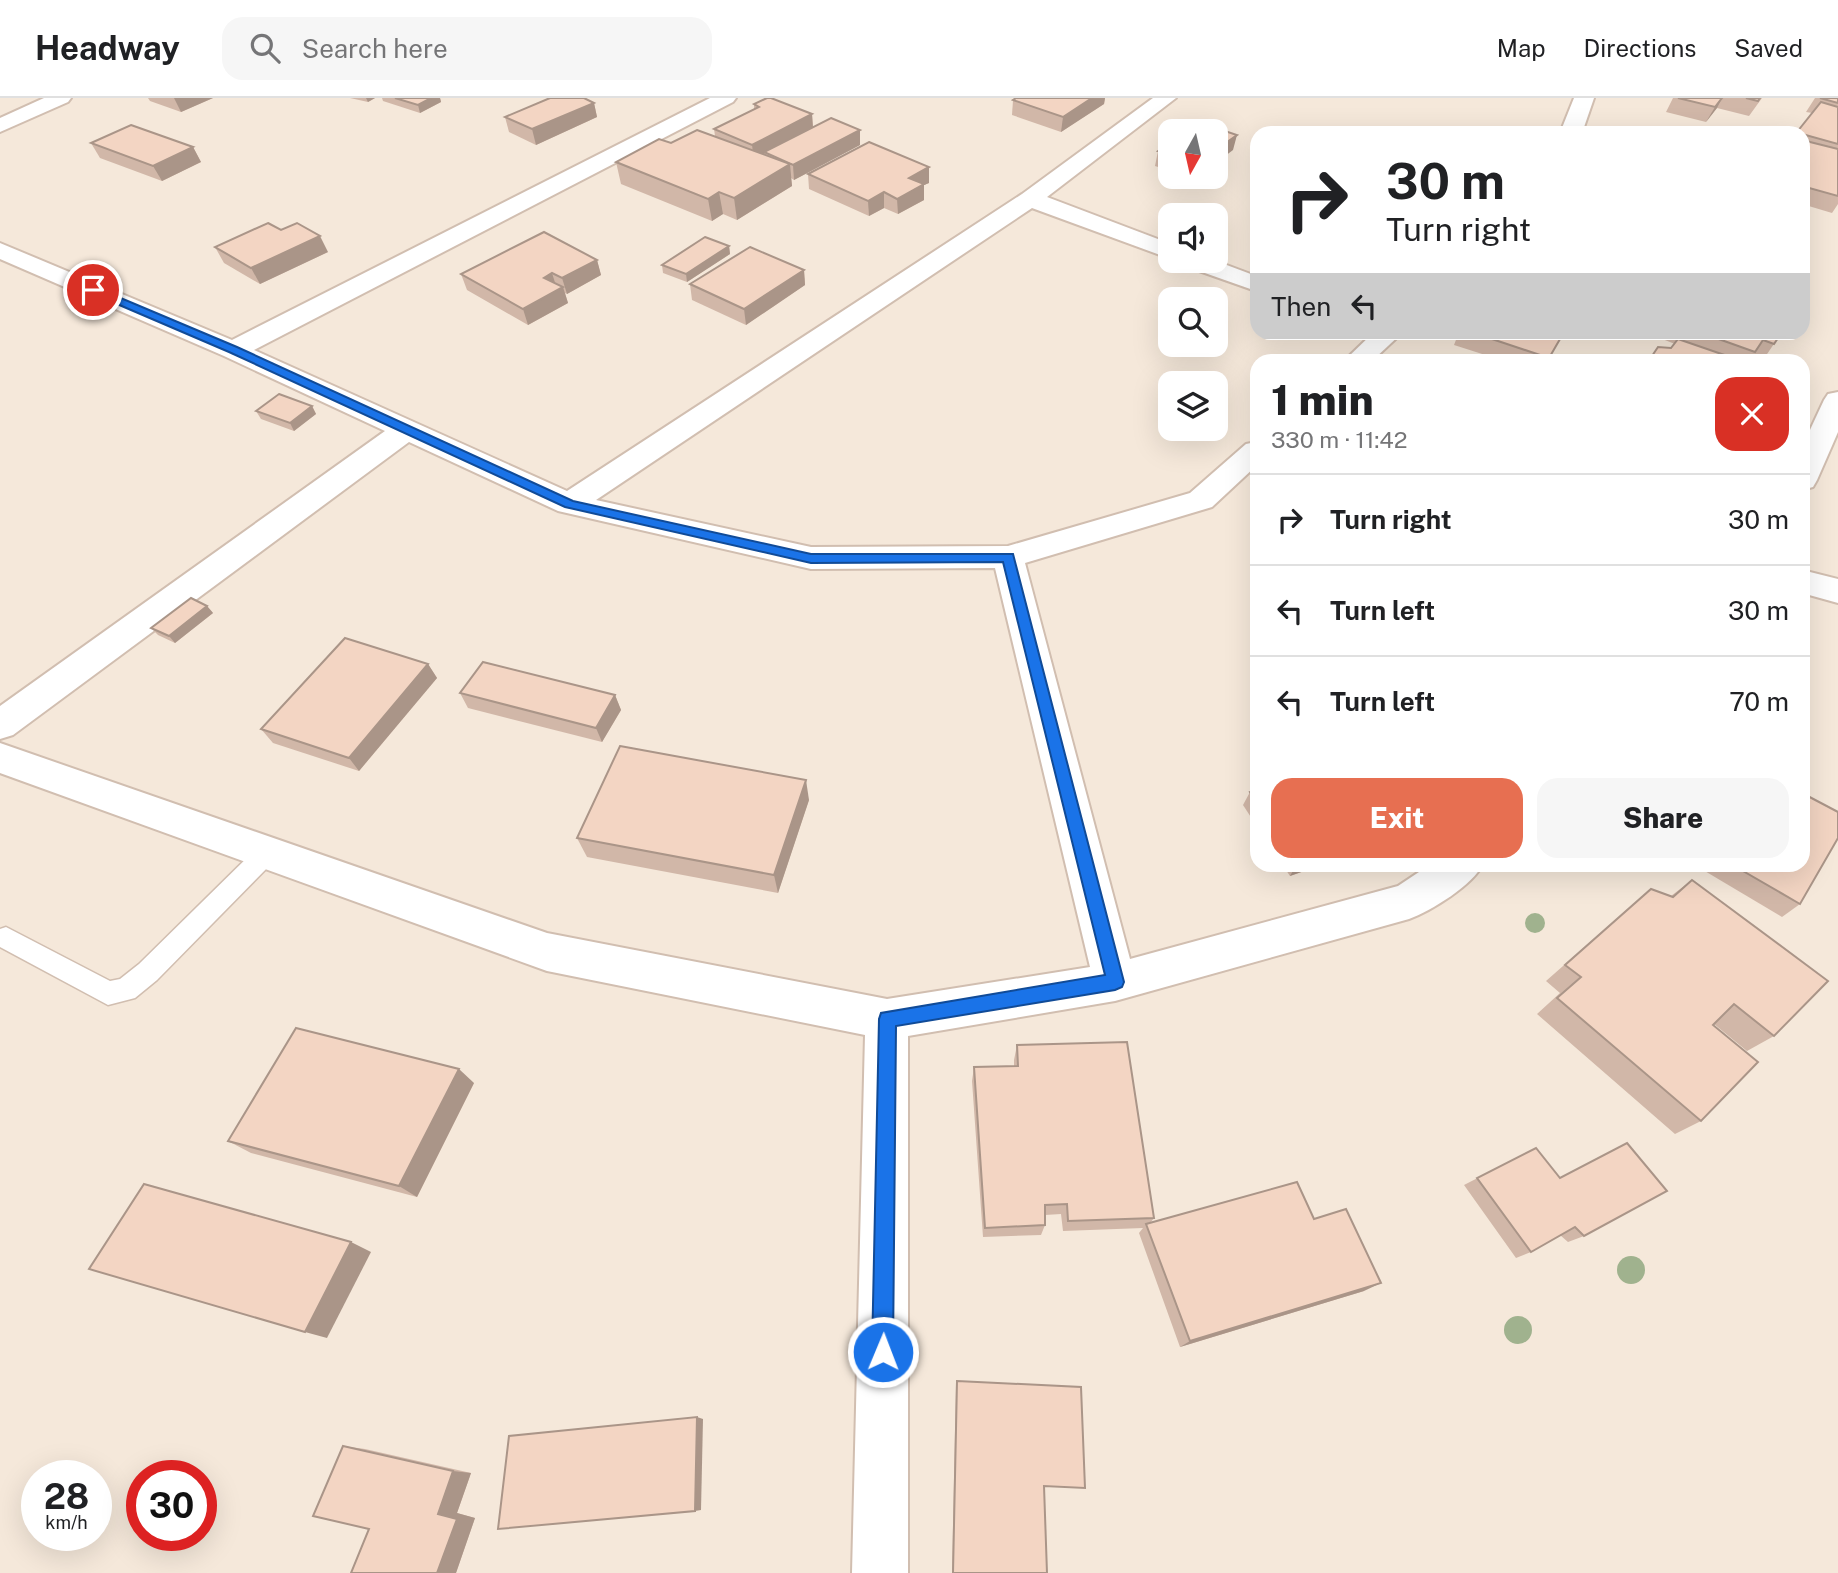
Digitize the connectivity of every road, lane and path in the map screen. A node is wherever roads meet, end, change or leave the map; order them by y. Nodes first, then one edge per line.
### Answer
1 (61, 98) edge
2 (1166, 98) edge
3 (1584, 98) edge
4 (707, 101) edge
5 (0, 126) edge
6 (1574, 126) edge
7 (1030, 199) junction
8 (1158, 247) edge
9 (0, 250) edge
10 (1226, 273) edge
11 (1250, 282) edge
12 (1379, 340) edge
13 (233, 349) junction
14 (1364, 354) edge
15 (1838, 400) edge
16 (407, 429) junction
17 (1250, 456) edge
18 (1810, 462) edge
19 (569, 504) junction
20 (1008, 557) junction
21 (1810, 583) edge
22 (1838, 591) edge
23 (0, 725) edge
24 (0, 758) edge
25 (267, 853) junction
26 (1452, 872) edge
27 (6, 938) dead end
28 (1115, 982) junction
29 (887, 1019) junction
30 (880, 1573) edge

1 - 5 street
2 - 7 street
3 - 6 street
4 - 13 street
7 - 8 street
7 - 19 street
9 - 13 street
10 - 11 street
12 - 14 street
13 - 16 street
15 - 18 street
16 - 19 street
16 - 23 street
17 - 20 street
19 - 20 street
20 - 28 street
21 - 22 street
24 - 25 street
25 - 27 lane
25 - 29 street
26 - 28 street
28 - 29 street
29 - 30 street

